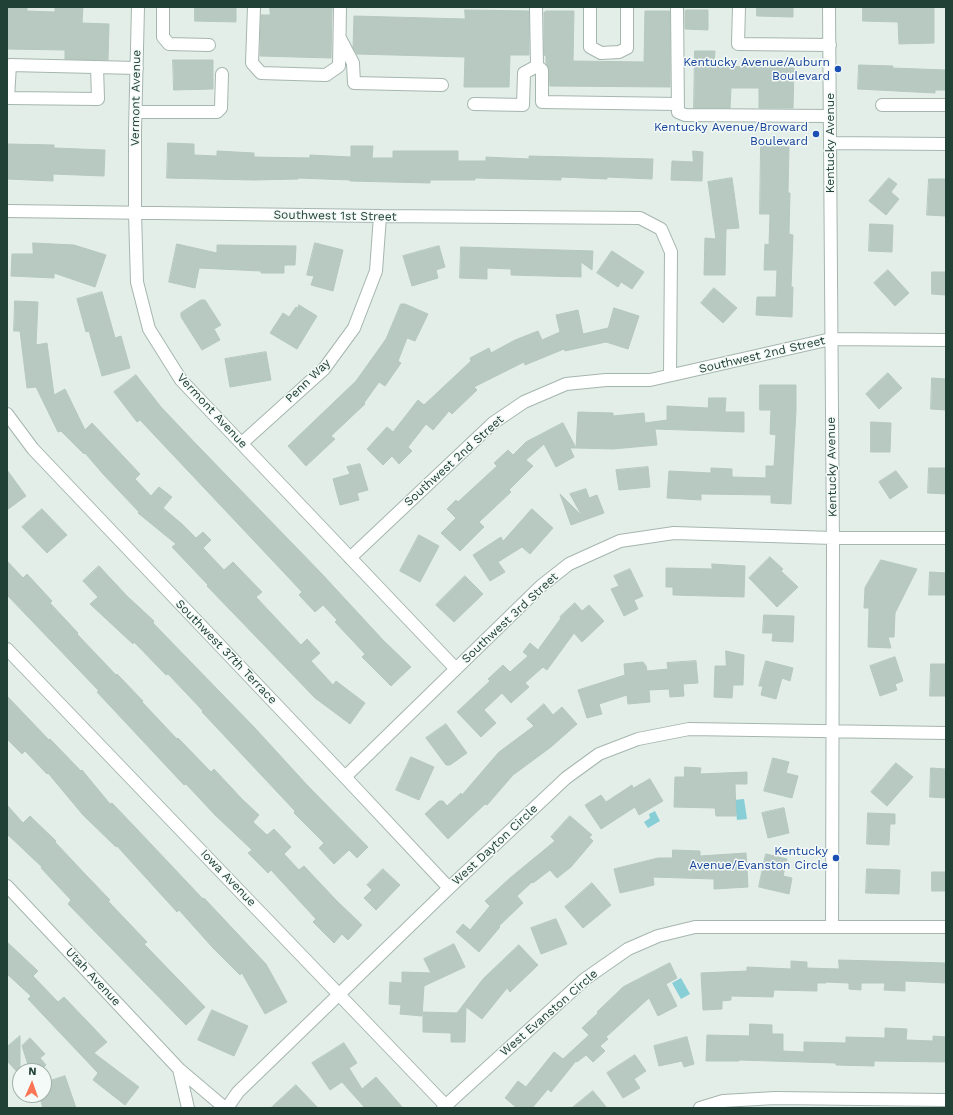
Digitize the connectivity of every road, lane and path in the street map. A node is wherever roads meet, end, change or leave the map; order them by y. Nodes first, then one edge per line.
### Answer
1 (138, 7) edge
2 (163, 7) edge
3 (254, 7) edge
4 (340, 7) edge
5 (536, 7) edge
6 (590, 7) edge
7 (627, 7) edge
8 (677, 7) edge
9 (739, 7) edge
10 (829, 7) edge
11 (340, 39) junction
12 (209, 45) dead end
13 (830, 45) junction
14 (537, 66) junction
15 (97, 67) junction
16 (137, 68) junction
17 (222, 74) dead end
18 (442, 85) dead end
19 (474, 104) dead end
20 (678, 104) junction
21 (882, 105) dead end
22 (946, 105) edge
23 (136, 112) junction
24 (830, 116) junction
25 (830, 142) junction
26 (946, 144) edge
27 (7, 211) edge
28 (135, 213) junction
29 (380, 216) junction
30 (831, 339) junction
31 (946, 340) edge
32 (670, 375) junction
33 (7, 414) edge
34 (242, 443) junction
35 (833, 538) junction
36 (946, 538) edge
37 (350, 558) junction
38 (7, 649) edge
39 (456, 669) junction
40 (833, 732) junction
41 (946, 733) edge
42 (345, 777) junction
43 (7, 886) edge
44 (449, 888) junction
45 (832, 927) junction
46 (946, 928) edge
47 (339, 994) junction
48 (179, 1069) junction
49 (946, 1100) edge
50 (446, 1107) edge
51 (188, 1108) edge
52 (226, 1108) edge
53 (700, 1108) edge

1 - 16 street, Vermont Avenue
2 - 12 street
3 - 11 street
4 - 11 street
5 - 14 street
6 - 7 street
8 - 20 street
9 - 13 street
10 - 13 street, Kentucky Avenue
11 - 18 street
13 - 24 street, Kentucky Avenue
14 - 19 street
14 - 20 street
15 - 15 street
15 - 16 street
16 - 23 street, Vermont Avenue
17 - 23 street
20 - 24 street
21 - 22 street
23 - 28 street, Vermont Avenue
24 - 25 street, Kentucky Avenue
25 - 26 street
25 - 30 street, Kentucky Avenue
27 - 28 street, Southwest 1st Street
28 - 29 street, Southwest 1st Street
28 - 34 street, Vermont Avenue
29 - 32 street, Southwest 1st Street
29 - 34 street, Penn Way
30 - 31 street, Southwest 2nd Street
30 - 32 street, Southwest 2nd Street
30 - 35 street, Kentucky Avenue
32 - 37 street, Southwest 2nd Street
33 - 42 street, Southwest 37th Terrace
34 - 37 street, Vermont Avenue
35 - 36 street, Southwest 3rd Street
35 - 39 street, Southwest 3rd Street
35 - 40 street, Kentucky Avenue
37 - 39 street, Vermont Avenue
38 - 47 street, Iowa Avenue
39 - 42 street, Southwest 3rd Street
40 - 41 street, West Dayton Circle
40 - 44 street, West Dayton Circle
40 - 45 street, Kentucky Avenue
42 - 44 street, Southwest 37th Terrace
43 - 48 street, Utah Avenue
44 - 47 street, West Dayton Circle
45 - 46 street, West Evanston Circle
45 - 50 street, West Evanston Circle
47 - 50 street, Iowa Avenue
47 - 52 street, West Dayton Circle
48 - 51 street
48 - 52 street, Utah Avenue
49 - 53 street

